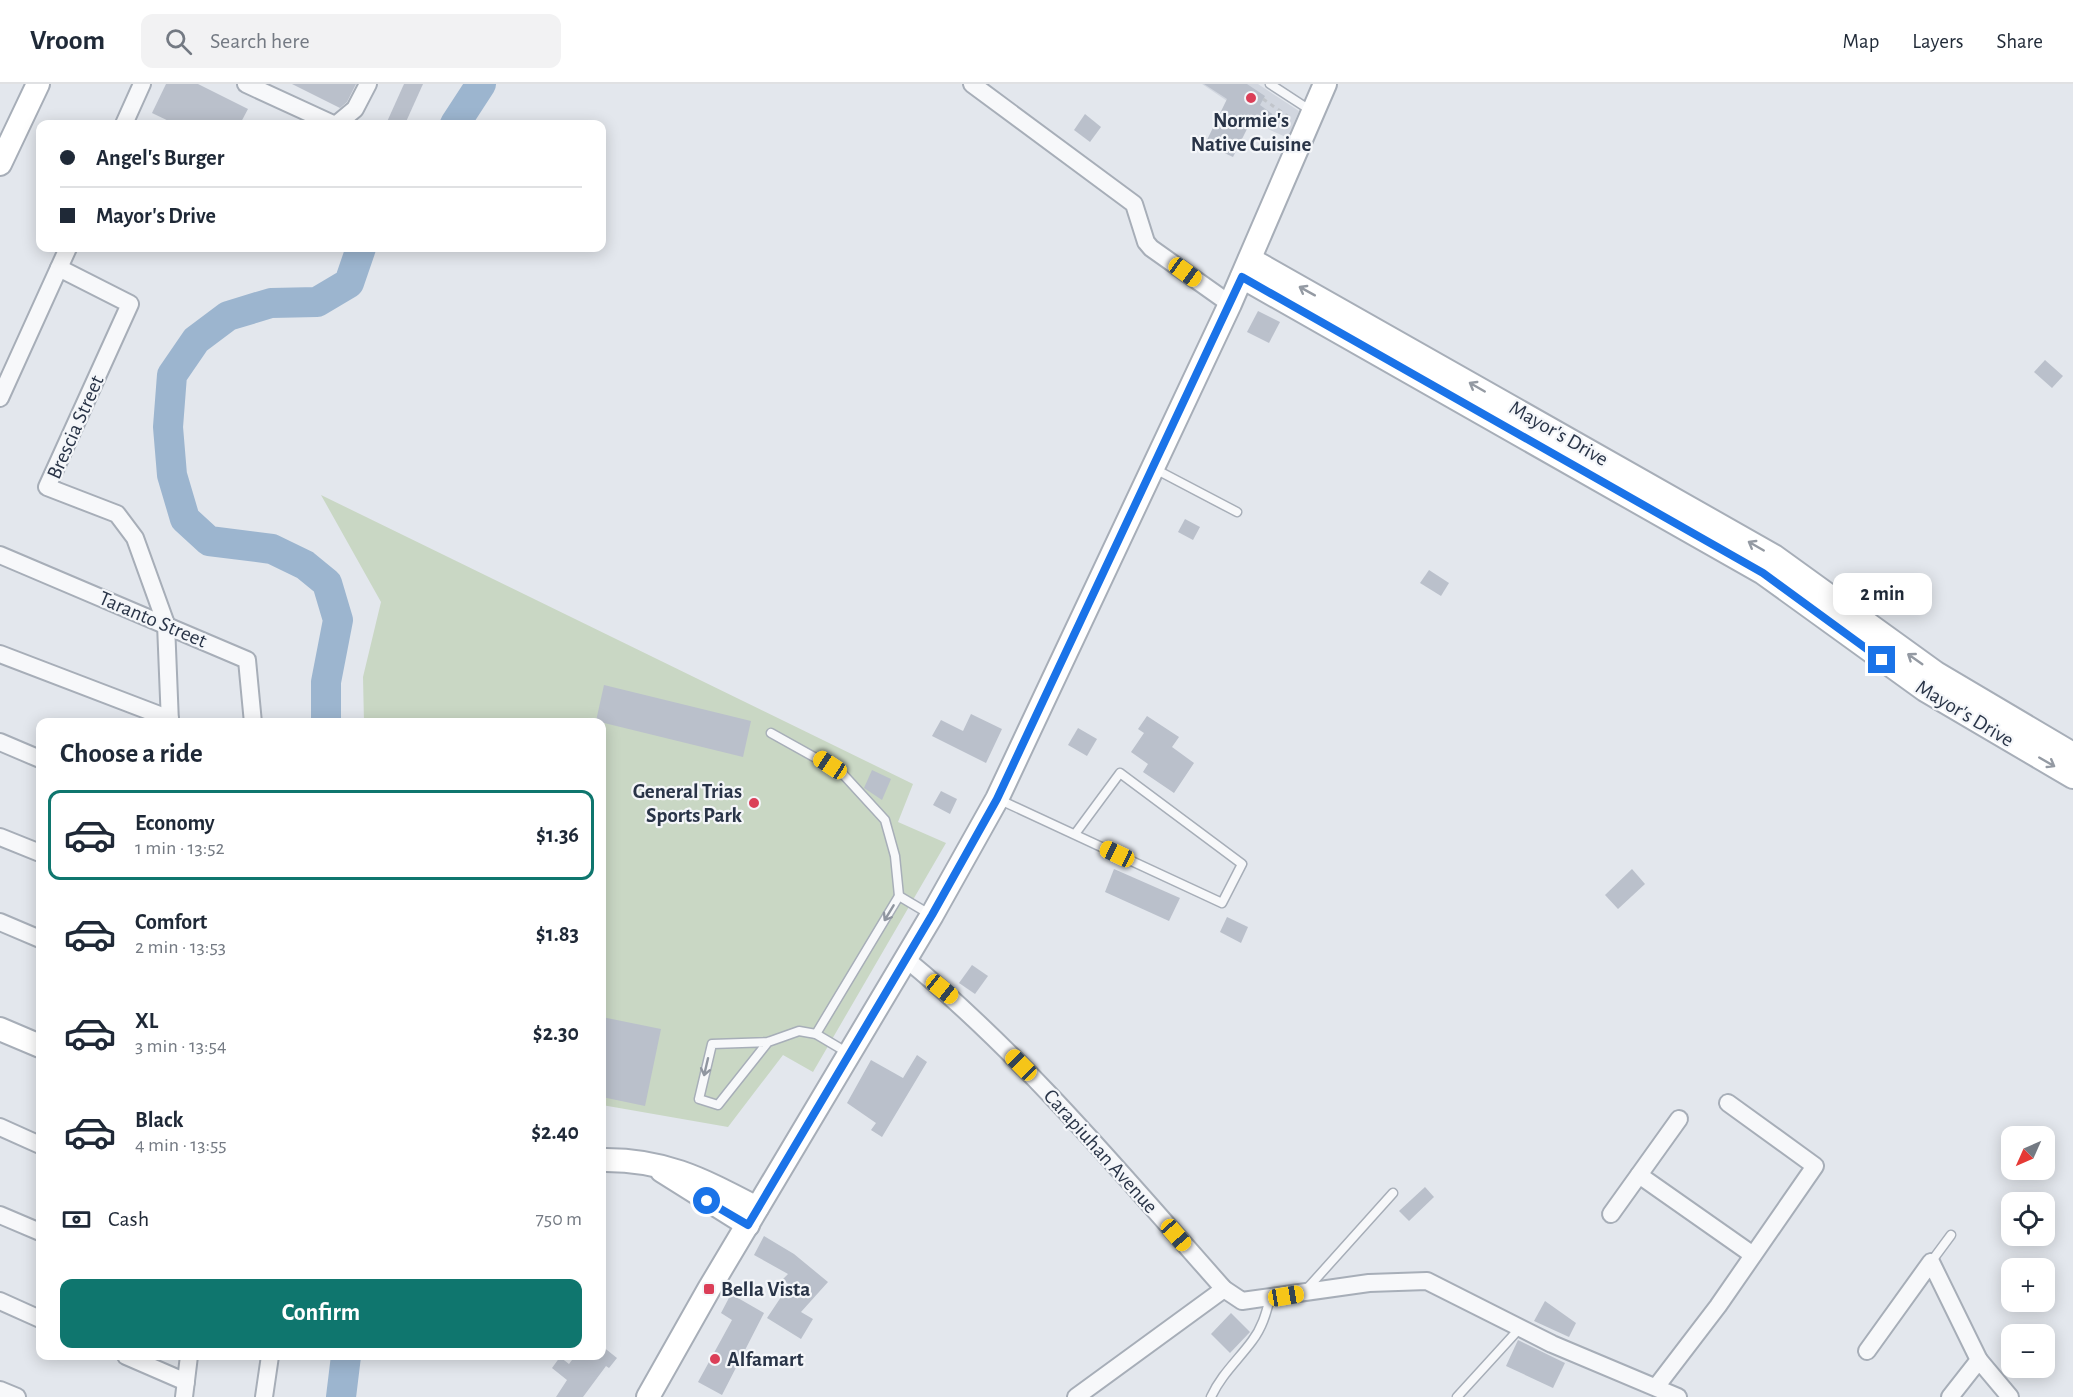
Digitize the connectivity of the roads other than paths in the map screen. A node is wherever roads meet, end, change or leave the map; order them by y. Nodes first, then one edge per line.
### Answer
1 (38, 84) edge
2 (142, 84) edge
3 (246, 84) edge
4 (368, 84) edge
5 (972, 84) edge
6 (1270, 84) edge
7 (1325, 84) edge
8 (129, 120) edge
9 (326, 120) edge
10 (340, 120) edge
11 (1310, 120) junction
12 (0, 164) edge
13 (66, 252) edge
14 (58, 268) junction
15 (1246, 268) junction
16 (1230, 304) junction
17 (0, 398) edge
18 (1154, 469) junction
19 (1668, 507) junction
20 (1237, 512) dead end
21 (0, 555) edge
22 (166, 624) junction
23 (0, 654) edge
24 (162, 718) edge
25 (170, 718) edge
26 (253, 718) edge
27 (771, 733) dead end
28 (0, 742) edge
29 (2073, 754) edge
30 (36, 757) edge
31 (2073, 777) edge
32 (997, 799) junction
33 (1075, 834) junction
34 (0, 837) edge
35 (36, 851) edge
36 (899, 896) junction
37 (932, 915) junction
38 (0, 922) edge
39 (36, 937) edge
40 (906, 959) junction
41 (0, 1029) edge
42 (816, 1034) junction
43 (768, 1042) junction
44 (36, 1044) edge
45 (848, 1053) junction
46 (1728, 1103) dead end
47 (1679, 1119) dead end
48 (0, 1127) edge
49 (36, 1143) edge
50 (606, 1160) edge
51 (1639, 1175) junction
52 (1393, 1193) dead end
53 (1611, 1214) dead end
54 (0, 1215) edge
55 (753, 1217) junction
56 (36, 1230) edge
57 (1951, 1235) dead end
58 (1753, 1255) junction
59 (1931, 1262) junction
60 (1224, 1289) junction
61 (1302, 1293) junction
62 (1270, 1298) junction
63 (0, 1301) edge
64 (36, 1317) edge
65 (1520, 1328) junction
66 (1867, 1351) dead end
67 (133, 1360) edge
68 (189, 1360) edge
69 (269, 1360) edge
70 (1979, 1360) junction
71 (1656, 1387) junction
72 (0, 1390) edge
73 (185, 1390) edge
74 (17, 1397) edge
75 (264, 1397) edge
76 (648, 1397) edge
77 (1076, 1397) edge
78 (1211, 1397) edge
79 (1457, 1397) edge
80 (1678, 1397) edge
81 (1950, 1397) edge
82 (2010, 1397) edge

1 - 12 street
2 - 8 street
3 - 9 street
4 - 10 street
5 - 16 street
6 - 11 lane
7 - 11 street
11 - 15 street
13 - 14 street
14 - 17 street
14 - 22 street, Brescia Street
15 - 16 street
15 - 19 street, Mayor's Drive
16 - 18 street
18 - 20 lane
18 - 32 street
29 -> 19 street, Mayor's Drive
19 -> 31 street, Mayor's Drive
21 - 22 street, Taranto Street
22 - 25 street, Brescia Street
22 - 26 street, Taranto Street
23 - 24 street
27 - 36 lane
28 - 30 street
32 - 33 lane
32 - 37 street
33 - 33 lane
34 - 35 street
36 - 37 lane
36 -> 42 lane
37 - 40 street
38 - 39 street
40 - 45 street
40 - 60 street, Carapiuhan Avenue
41 - 44 street
42 - 43 lane
42 - 45 lane
43 -> 43 lane
45 - 55 street
46 - 58 street
47 - 51 street
48 - 49 street
50 - 55 street
51 - 53 street
51 - 58 street
52 - 61 lane
54 - 56 street
55 - 76 street
57 - 59 lane
58 - 71 street
59 - 66 street
59 - 70 street
60 - 62 street, Carapiuhan Avenue
60 - 77 street
61 - 62 street, Carapiuhan Avenue
61 - 65 street, Carapiuhan Avenue
62 - 78 lane
63 - 64 street
65 - 71 street, Carapiuhan Avenue
65 - 79 lane
67 - 73 street
68 - 73 street
69 - 75 street
70 - 81 street
70 - 82 street
71 - 80 street, Carapiuhan Avenue
72 - 74 street

